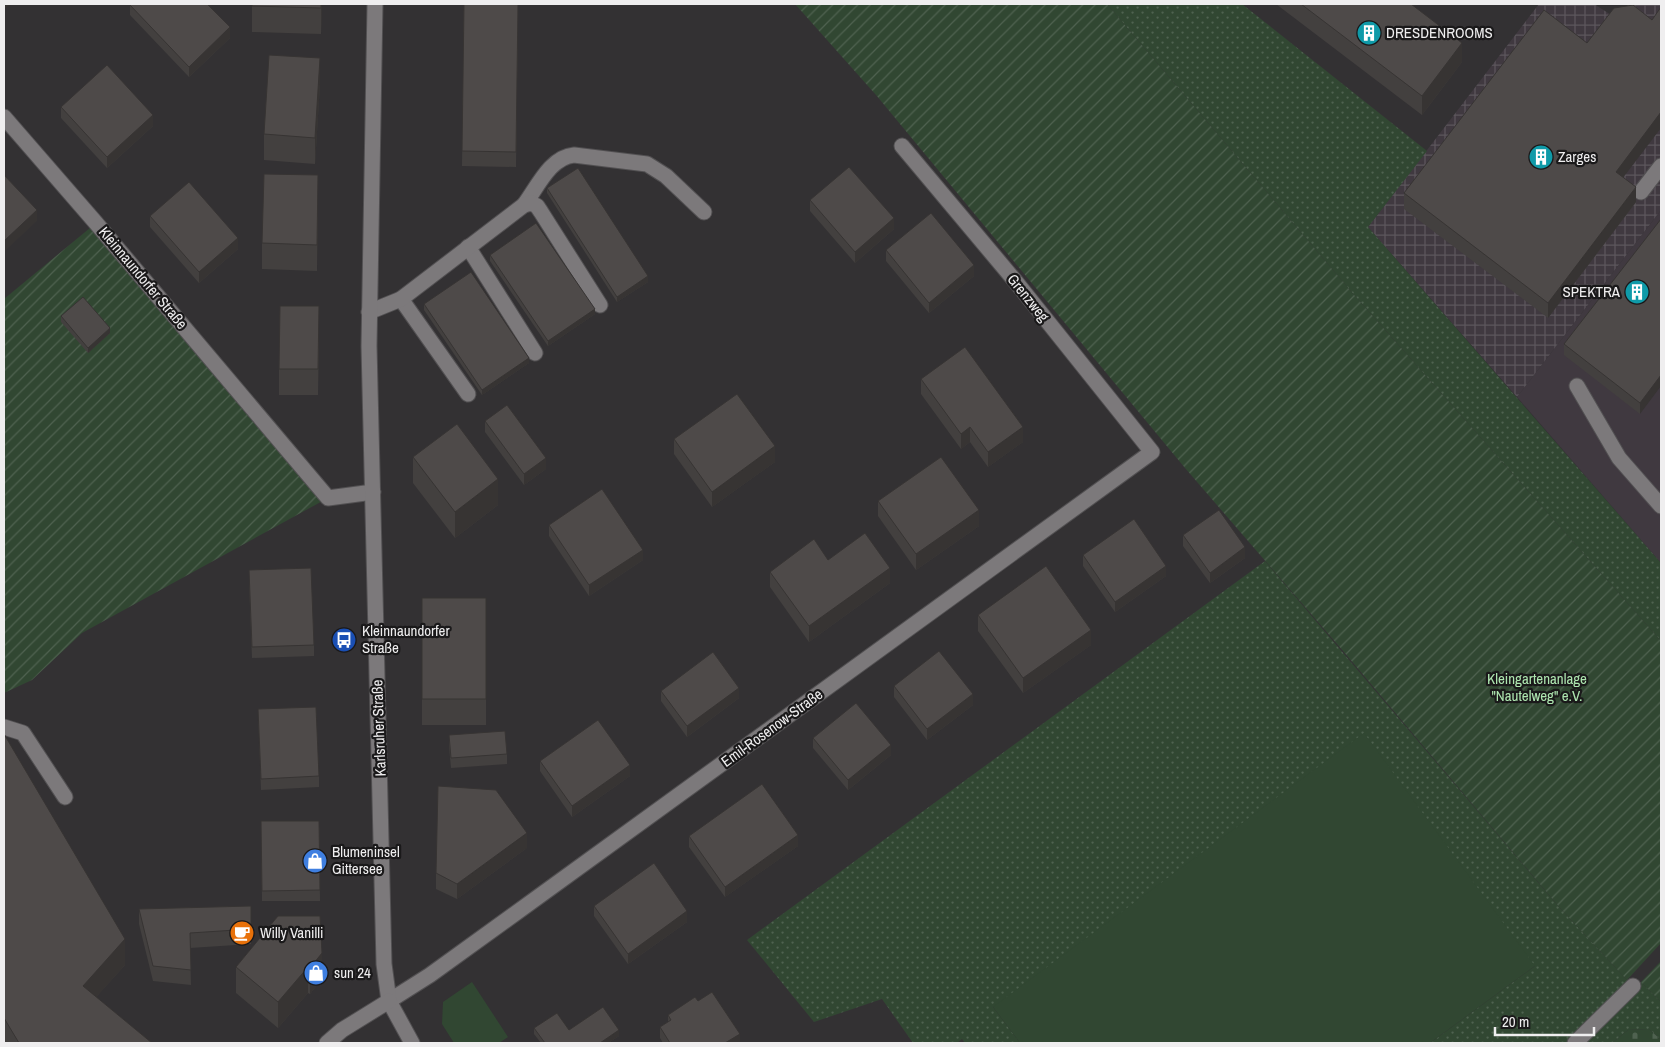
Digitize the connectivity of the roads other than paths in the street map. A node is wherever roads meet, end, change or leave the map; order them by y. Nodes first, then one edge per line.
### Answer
1 (375, 4) edge
2 (4, 117) edge
3 (902, 146) dead end
4 (1661, 166) edge
5 (1641, 192) dead end
6 (524, 205) junction
7 (704, 212) dead end
8 (468, 247) junction
9 (401, 299) junction
10 (600, 305) dead end
11 (369, 312) junction
12 (535, 353) dead end
13 (1578, 386) dead end
14 (468, 394) dead end
15 (1152, 452) joint
16 (372, 492) junction
17 (1661, 506) edge
18 (4, 727) edge
19 (65, 797) dead end
20 (1633, 986) dead end
21 (389, 1001) junction
22 (327, 1043) edge
23 (412, 1043) edge
24 (1575, 1043) edge

1 - 11 street, Karlsruher Straße
2 - 16 street, Kleinnaundorfer Straße
3 - 15 street, Grenzweg
4 - 5 street
6 - 7 street
6 - 8 street
6 - 10 street
8 - 9 street
8 - 12 street
9 - 11 street
9 - 14 street
11 - 16 street, Karlsruher Straße
13 - 17 street
15 - 21 street, Emil-Rosenow-Straße
16 - 21 street, Karlsruher Straße
18 - 19 street
20 - 24 street
21 - 22 street, Emil-Rosenow-Straße
21 - 23 street, Karlsruher Straße

